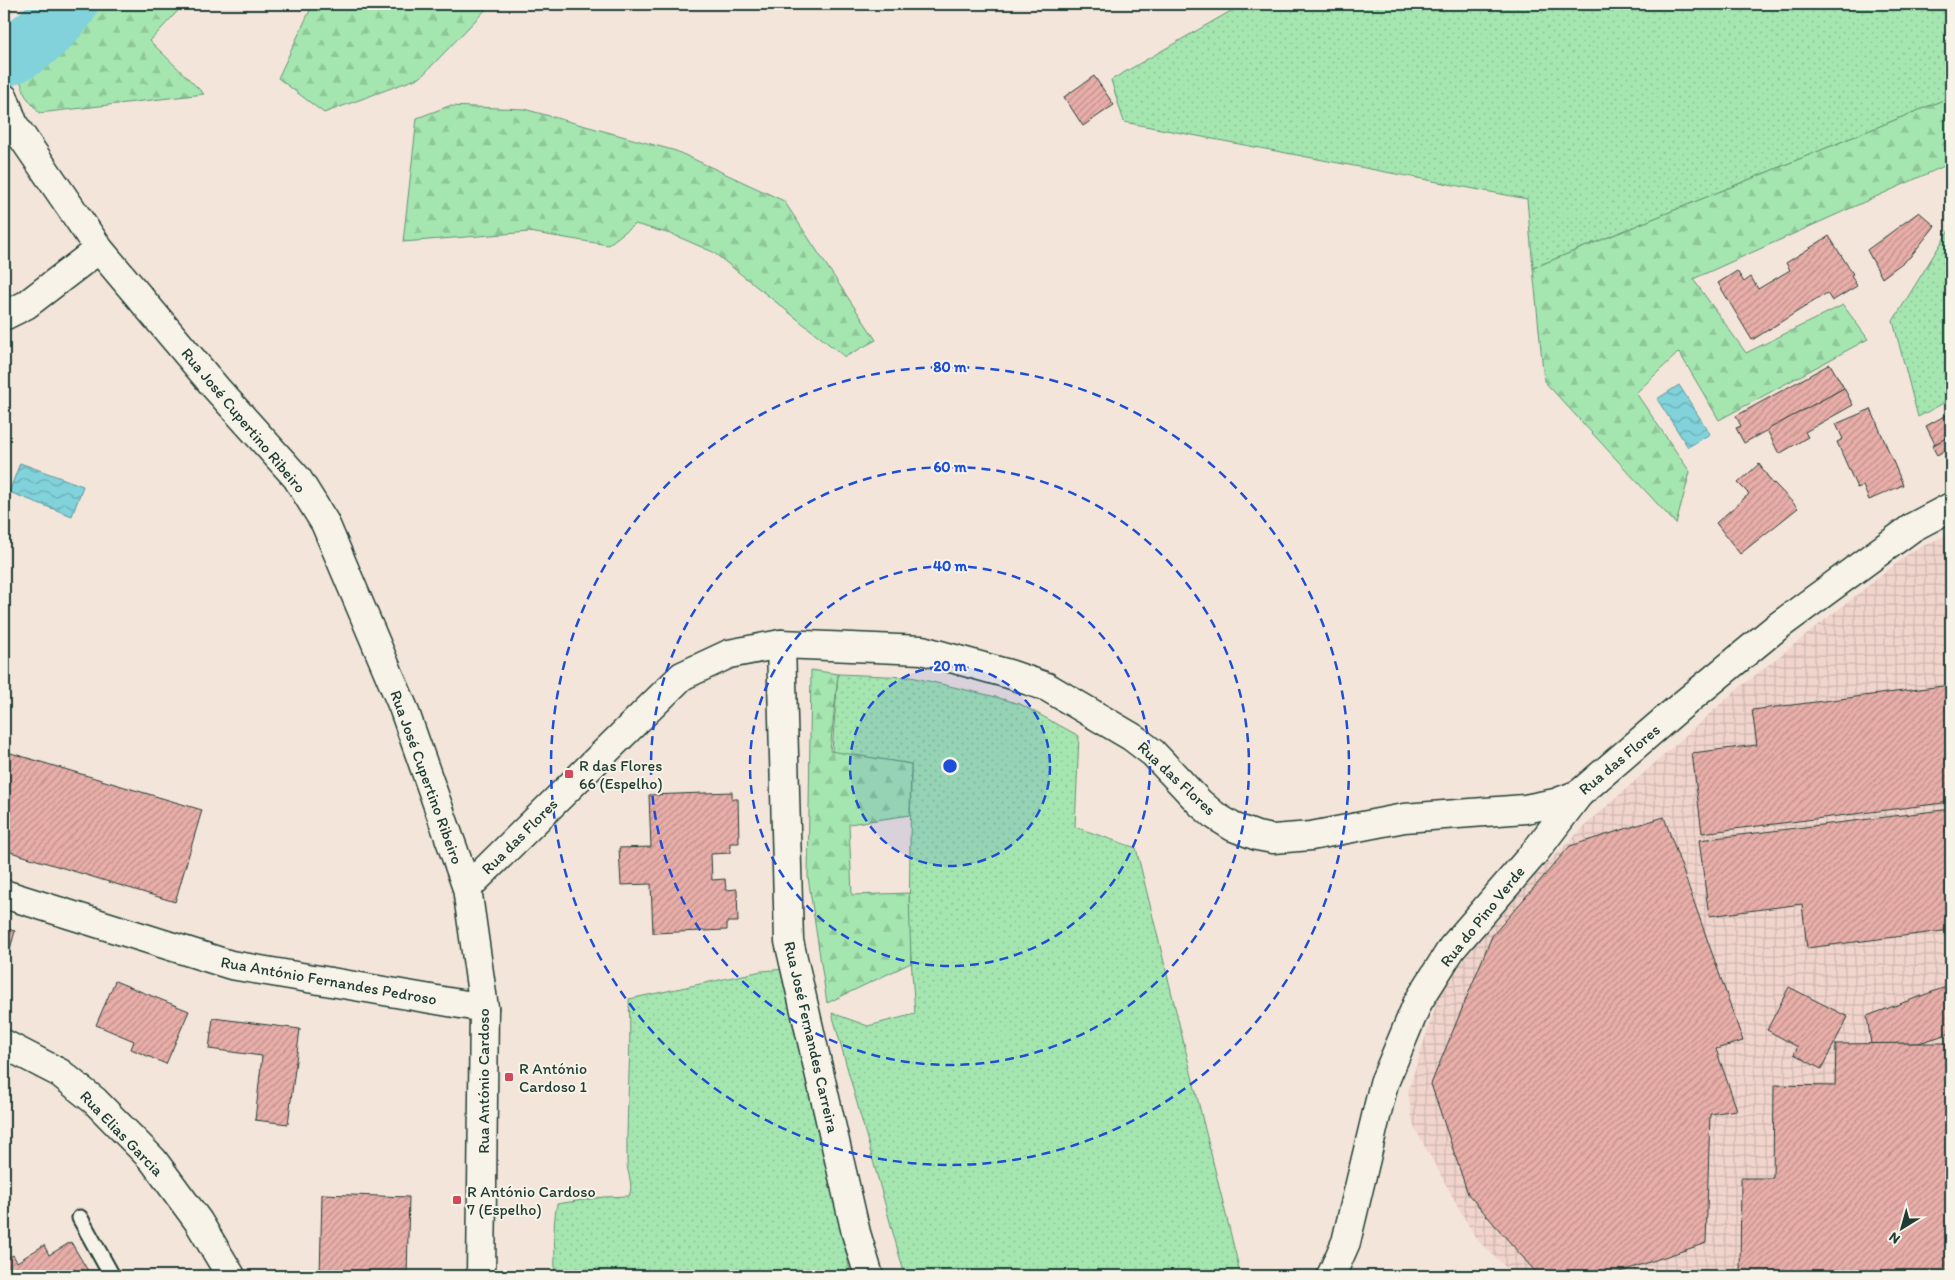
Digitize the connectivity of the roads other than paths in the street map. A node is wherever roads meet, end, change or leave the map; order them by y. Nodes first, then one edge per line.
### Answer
1 (4, 100) edge
2 (99, 249) junction
3 (4, 316) edge
4 (1951, 507) edge
5 (782, 644) junction
6 (1579, 794) junction
7 (467, 888) junction
8 (4, 894) edge
9 (484, 1008) junction
10 (4, 1044) edge
11 (80, 1218) dead end
12 (112, 1276) edge
13 (231, 1276) edge
14 (482, 1276) edge
15 (870, 1276) edge
16 (1331, 1276) edge

1 - 2 street, Rua José Cupertino Ribeiro
2 - 3 street
2 - 7 street, Rua José Cupertino Ribeiro
4 - 6 street, Rua das Flores
5 - 6 street, Rua das Flores
5 - 7 street, Rua das Flores
5 - 15 street, Rua José Fernandes Carreira
6 - 16 street, Rua do Pino Verde
7 - 9 street, Rua António Cardoso
8 - 9 street, Rua António Fernandes Pedroso
9 - 14 street, Rua António Cardoso
10 - 13 street, Rua Elias Garcia
11 - 12 lane

